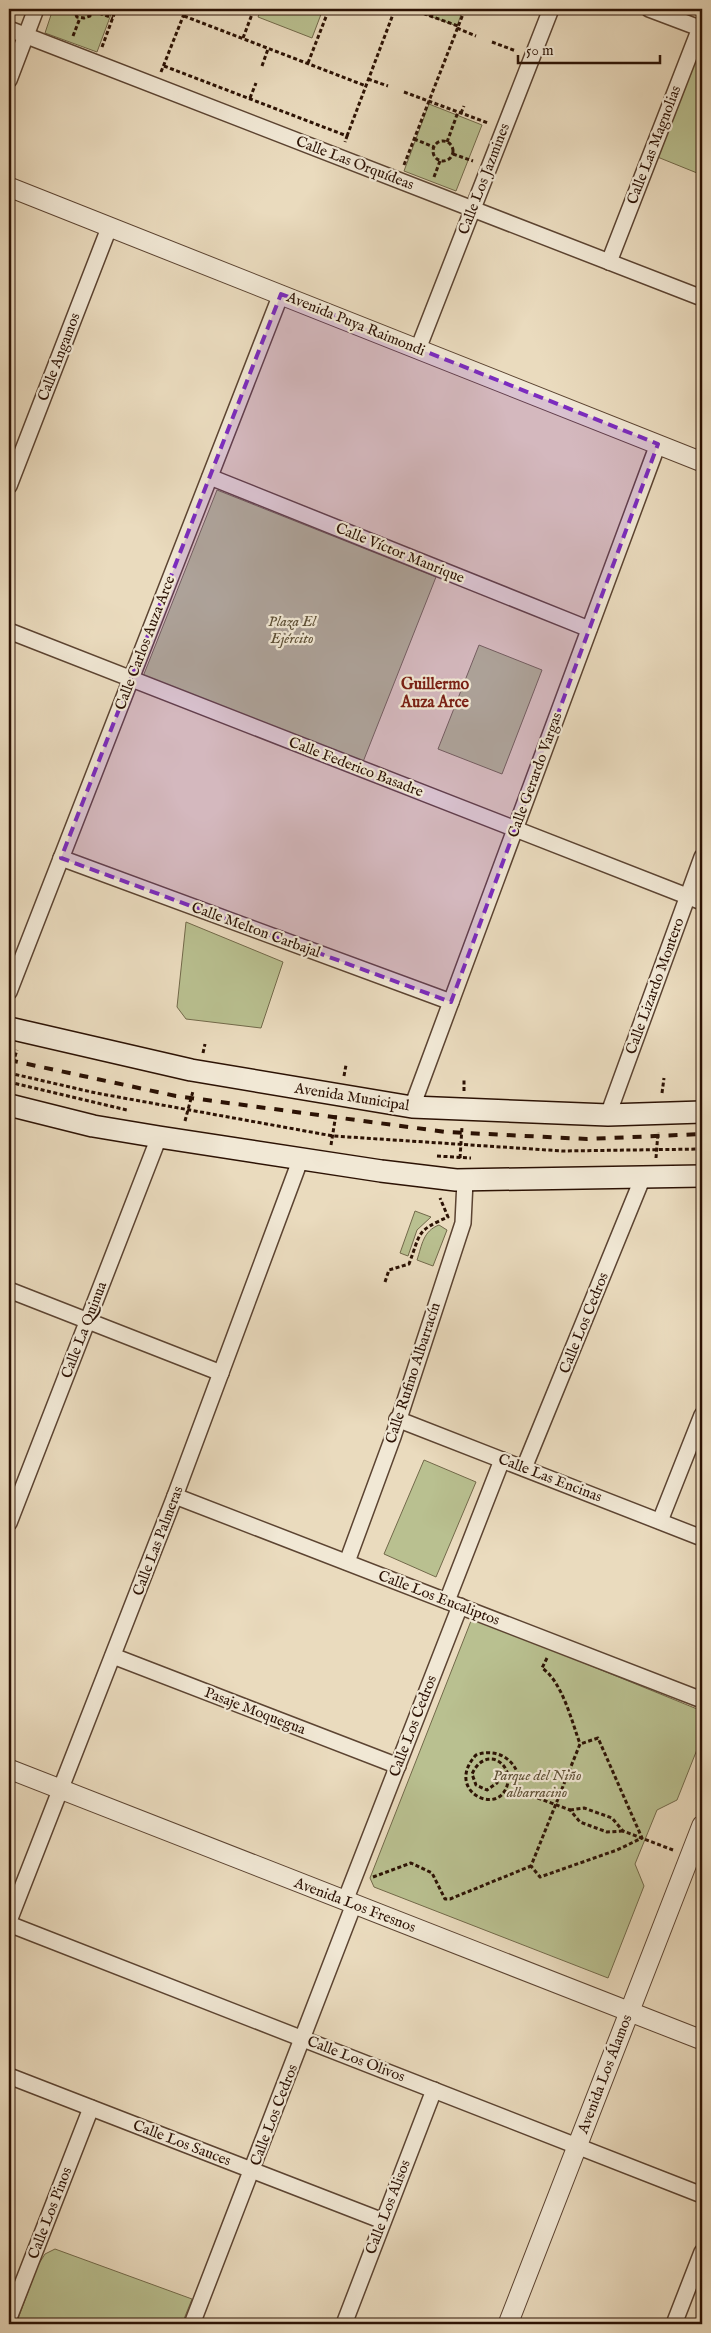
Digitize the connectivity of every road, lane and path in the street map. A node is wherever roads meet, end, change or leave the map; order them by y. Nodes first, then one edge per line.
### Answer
1 (36, 9) edge
2 (73, 9) edge
3 (116, 9) edge
4 (186, 9) edge
5 (254, 9) edge
6 (329, 9) edge
7 (384, 9) edge
8 (411, 9) edge
9 (434, 9) edge
10 (465, 9) edge
11 (550, 9) edge
12 (649, 9) edge
13 (93, 10) edge
14 (395, 10) edge
15 (184, 16) junction
16 (431, 16) junction
17 (80, 18) junction
18 (113, 18) junction
19 (458, 27) junction
20 (701, 28) edge
21 (9, 29) edge
22 (26, 35) junction
23 (476, 36) dead end
24 (243, 38) junction
25 (492, 42) dead end
26 (70, 44) dead end
27 (268, 48) junction
28 (516, 51) dead end
29 (99, 54) dead end
30 (308, 63) junction
31 (164, 66) dead end
32 (262, 66) dead end
33 (368, 79) junction
34 (9, 80) edge
35 (256, 83) dead end
36 (366, 86) junction
37 (388, 86) dead end
38 (404, 92) dead end
39 (250, 98) dead end
40 (429, 101) junction
41 (464, 106) dead end
42 (460, 113) junction
43 (488, 123) dead end
44 (346, 136) dead end
45 (414, 139) junction
46 (448, 142) junction
47 (434, 147) junction
48 (453, 154) junction
49 (440, 161) junction
50 (473, 161) dead end
51 (401, 173) dead end
52 (431, 185) dead end
53 (9, 187) edge
54 (473, 209) junction
55 (110, 228) junction
56 (609, 262) junction
57 (281, 294) junction
58 (702, 298) edge
59 (418, 349) junction
60 (658, 444) junction
61 (702, 462) edge
62 (210, 477) junction
63 (9, 486) edge
64 (589, 628) junction
65 (9, 632) edge
66 (131, 679) junction
67 (515, 829) junction
68 (702, 857) edge
69 (61, 858) junction
70 (688, 896) junction
71 (702, 902) edge
72 (9, 992) edge
73 (451, 1002) junction
74 (9, 1028) edge
75 (205, 1044) dead end
76 (346, 1065) dead end
77 (198, 1071) junction
78 (9, 1073) edge
79 (664, 1078) dead end
80 (464, 1079) dead end
81 (9, 1082) edge
82 (340, 1096) junction
83 (9, 1105) edge
84 (412, 1107) junction
85 (463, 1109) junction
86 (130, 1110) dead end
87 (188, 1111) junction
88 (702, 1112) edge
89 (660, 1114) junction
90 (608, 1115) junction
91 (195, 1123) dead end
92 (181, 1127) junction
93 (333, 1136) junction
94 (159, 1138) junction
95 (461, 1145) junction
96 (702, 1149) edge
97 (330, 1150) junction
98 (656, 1150) junction
99 (429, 1155) dead end
100 (460, 1157) junction
101 (301, 1158) junction
102 (480, 1158) dead end
103 (702, 1176) edge
104 (650, 1178) junction
105 (461, 1180) junction
106 (439, 1196) dead end
107 (385, 1282) dead end
108 (9, 1290) edge
109 (88, 1321) junction
110 (221, 1373) junction
111 (702, 1415) edge
112 (397, 1419) junction
113 (502, 1460) junction
114 (524, 1468) junction
115 (175, 1496) junction
116 (660, 1521) junction
117 (9, 1523) edge
118 (702, 1538) edge
119 (346, 1562) junction
120 (453, 1604) junction
121 (553, 1642) junction
122 (113, 1656) junction
123 (702, 1700) edge
124 (580, 1744) junction
125 (398, 1766) junction
126 (9, 1770) edge
127 (497, 1774) dead end
128 (60, 1790) junction
129 (557, 1805) junction
130 (570, 1810) junction
131 (702, 1825) edge
132 (623, 1831) junction
133 (642, 1838) junction
134 (690, 1856) junction
135 (531, 1866) junction
136 (351, 1897) junction
137 (9, 1923) edge
138 (629, 2012) junction
139 (304, 2039) junction
140 (702, 2040) edge
141 (9, 2076) edge
142 (434, 2090) junction
143 (91, 2108) junction
144 (577, 2146) junction
145 (252, 2170) junction
146 (702, 2195) edge
147 (383, 2221) junction
148 (702, 2252) edge
149 (9, 2318) edge
150 (192, 2324) edge
151 (344, 2324) edge
152 (508, 2324) edge
153 (674, 2324) edge

1 - 22 street
2 - 17 path
3 - 18 path
4 - 15 path
5 - 24 path
6 - 30 path
7 - 14 path
8 - 16 path
9 - 16 path
10 - 19 path
11 - 54 street, Calle Los Jazmines
12 - 20 street
13 - 17 path
13 - 18 path
14 - 33 path
15 - 24 path
15 - 31 path
16 - 19 path
17 - 26 path
18 - 29 path
19 - 23 path
19 - 40 path
20 - 56 street, Calle Las Magnolias
21 - 22 street, Calle Las Orquídeas
22 - 34 street
22 - 54 street, Calle Las Orquídeas
24 - 27 path
25 - 28 path
27 - 30 path
27 - 32 path
30 - 36 path
33 - 36 path
33 - 37 path
35 - 39 path
36 - 44 path
38 - 40 path
40 - 42 path
40 - 45 path
41 - 42 path
42 - 43 path
42 - 46 path
45 - 47 path
45 - 51 path
46 - 47 path
46 - 48 path
47 - 49 path
48 - 49 path
48 - 50 path
49 - 52 path
53 - 55 street, Avenida Puya Raimondi
54 - 56 street, Calle Las Orquídeas
54 - 59 street, Calle Los Jazmines
55 - 57 street, Avenida Puya Raimondi
55 - 63 street, Calle Angamos
56 - 58 street, Calle Las Orquídeas
57 - 59 street, Avenida Puya Raimondi
57 - 62 street, Calle Carlos Auza Arce
59 - 60 street, Avenida Puya Raimondi
60 - 61 street, Avenida Puya Raimondi
60 - 64 street, Calle Gerardo Vargas
62 - 64 street, Calle Víctor Manrique
62 - 66 street, Calle Carlos Auza Arce
64 - 67 street, Calle Gerardo Vargas
65 - 66 street, Calle Federico Basadre
66 - 67 street, Calle Federico Basadre
66 - 69 street, Calle Carlos Auza Arce
67 - 70 street, Calle Federico Basadre
67 - 73 street, Calle Gerardo Vargas
68 - 70 street, Calle Lizardo Montero
69 - 72 street, Calle Carlos Auza Arce
69 - 73 street, Calle Melton Carbajal
70 - 71 street, Calle Federico Basadre
70 - 90 street, Calle Lizardo Montero
73 - 84 street, Calle Gerardo Vargas
74 - 77 main road, Avenida Municipal
75 - 77 path
76 - 82 path
77 - 82 main road, Avenida Municipal
77 - 87 path
78 - 87 path
79 - 89 path
80 - 85 path
81 - 86 path
82 - 84 main road, Avenida Municipal
82 - 93 path
83 - 94 main road
84 - 85 main road, Avenida Municipal
85 - 90 main road, Avenida Municipal
85 - 95 path
87 - 92 path
87 - 93 path
88 - 89 main road, Avenida Municipal
89 - 90 main road, Avenida Municipal
89 - 98 path
91 - 92 path
92 - 94 main road
92 - 101 main road
93 - 95 path
93 - 97 path
94 - 109 street, Calle La Quinua
95 - 98 path
95 - 100 path
96 - 98 path
97 - 101 main road
97 - 105 main road
98 - 104 path
99 - 100 path
100 - 102 path
100 - 105 path
101 - 110 street, Calle Las Palmeras
103 - 104 main road
104 - 105 main road
104 - 114 street, Calle Los Cedros
105 - 112 street, Calle Rufino Albarracín
106 - 107 path
108 - 109 street
109 - 110 street
109 - 117 street, Calle La Quinua
110 - 115 street, Calle Las Palmeras
111 - 116 street
112 - 113 street, Calle Las Encinas
112 - 119 street, Calle Rufino Albarracín
113 - 114 street, Calle Las Encinas
113 - 120 street, Calle Los Cedros
114 - 116 street, Calle Las Encinas
115 - 119 street, Calle Los Eucaliptos
115 - 122 street, Calle Las Palmeras
116 - 118 street, Calle Las Encinas
119 - 120 street, Calle Los Eucaliptos
120 - 121 street, Calle Los Eucaliptos
120 - 125 street, Calle Los Cedros
121 - 123 street, Calle Los Eucaliptos
121 - 124 path
122 - 125 street, Pasaje Moquegua
122 - 128 street, Calle Las Palmeras
124 - 129 path
124 - 133 path
125 - 136 street, Calle Los Cedros
126 - 128 street, Avenida Los Fresnos
127 - 129 path
128 - 136 street, Avenida Los Fresnos
128 - 137 street, Calle Las Palmeras
129 - 130 path
129 - 135 path
130 - 132 path
130 - 132 path
131 - 134 street, Avenida Los Álamos
132 - 133 path
133 - 134 path
133 - 135 path
134 - 138 street, Avenida Los Álamos
135 - 136 path
136 - 138 street, Avenida Los Fresnos
136 - 139 street, Calle Los Cedros
137 - 139 street, Calle Los Olivos
138 - 140 street, Avenida Los Fresnos
138 - 144 street, Avenida Los Álamos
139 - 142 street, Calle Los Olivos
139 - 145 street, Calle Los Cedros
141 - 143 street, Calle Los Sauces
142 - 144 street, Calle Los Olivos
142 - 147 street, Calle Los Alisos
143 - 145 street, Calle Los Sauces
143 - 149 street, Calle Los Pinos
144 - 146 street, Calle Los Olivos
144 - 152 street, Avenida Los Álamos
145 - 147 street, Calle Los Sauces
145 - 150 street, Calle Los Cedros
147 - 151 street, Calle Los Alisos
148 - 153 street

